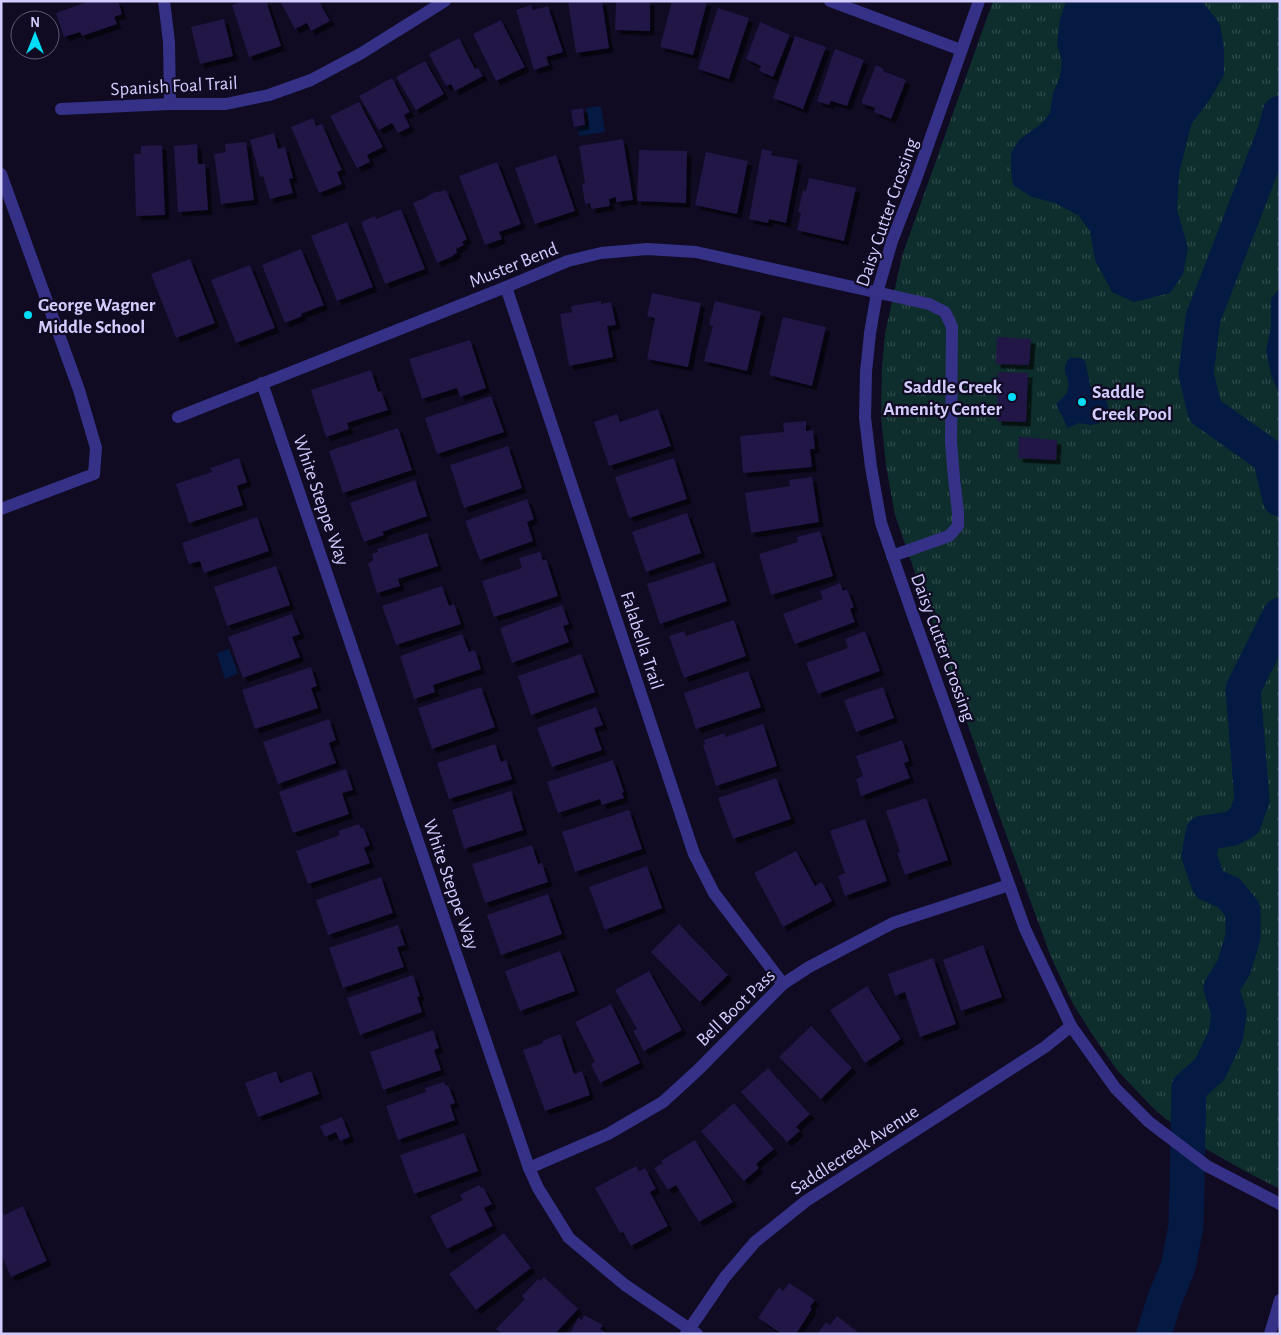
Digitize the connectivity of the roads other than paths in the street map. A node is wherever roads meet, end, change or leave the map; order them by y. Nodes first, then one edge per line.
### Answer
1 (164, 1) edge
2 (445, 1) edge
3 (830, 1) edge
4 (979, 1) edge
5 (961, 50) junction
6 (170, 104) junction
7 (60, 109) dead end
8 (1, 174) edge
9 (506, 287) junction
10 (877, 293) junction
11 (262, 383) junction
12 (178, 417) dead end
13 (1, 509) edge
14 (892, 556) junction
15 (1009, 885) junction
16 (783, 984) junction
17 (1071, 1026) junction
18 (530, 1168) junction
19 (1280, 1204) edge
20 (1280, 1300) edge
21 (691, 1332) edge
22 (1270, 1334) edge

1 - 6 street
2 - 6 street, Spanish Foal Trail
3 - 5 street
4 - 5 street, Daisy Cutter Crossing
5 - 10 street, Daisy Cutter Crossing
6 - 7 street, Spanish Foal Trail
8 - 13 street
9 - 10 street, Muster Bend
9 - 11 street, Muster Bend
9 - 16 street, Falabella Trail
10 - 14 street, Daisy Cutter Crossing
10 - 14 street, Muster Bend
11 - 12 street, Muster Bend
11 - 18 street, White Steppe Way
14 - 15 street, Daisy Cutter Crossing
15 - 16 street, Bell Boot Pass
15 - 17 street, Daisy Cutter Crossing
16 - 18 street, Bell Boot Pass
17 - 19 street, Daisy Cutter Crossing
17 - 21 street, Saddlecreek Avenue
18 - 21 street, White Steppe Way
20 - 22 street

